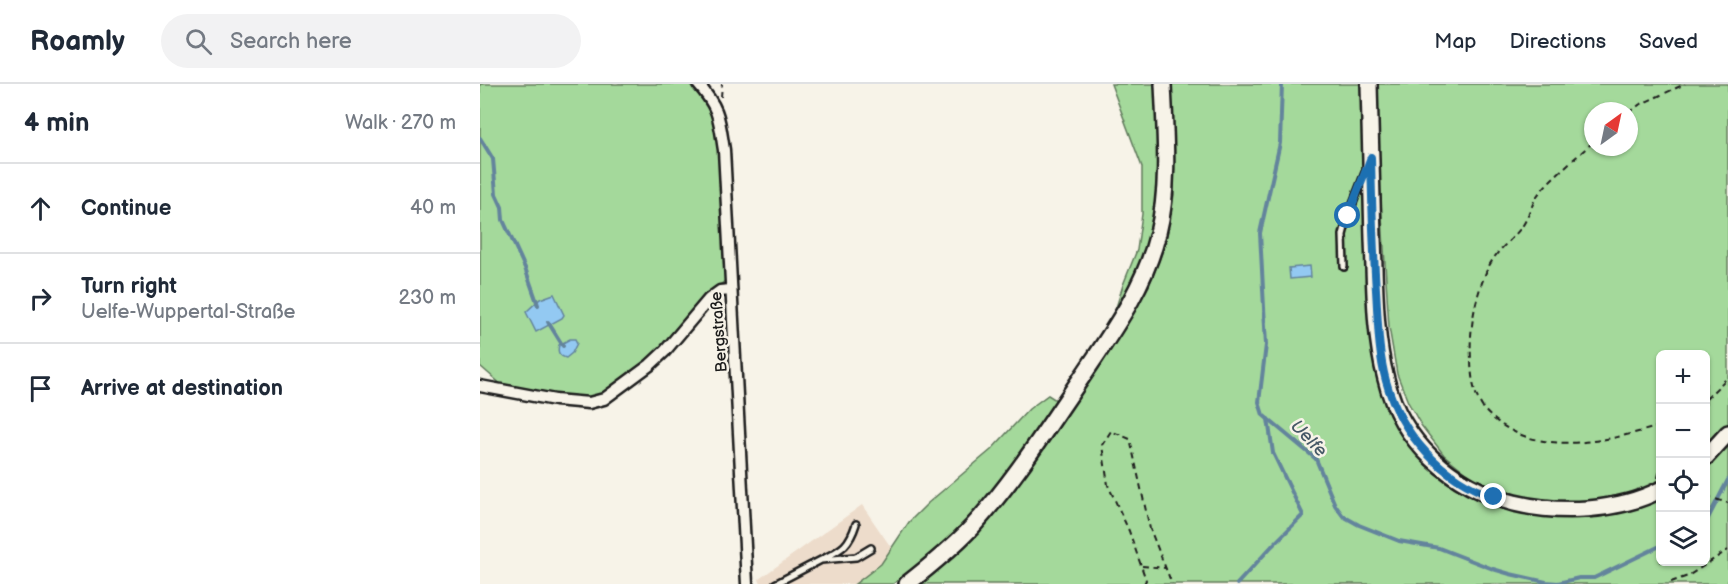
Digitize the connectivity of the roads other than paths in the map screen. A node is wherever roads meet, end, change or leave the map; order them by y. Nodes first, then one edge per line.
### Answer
1 (698, 84) edge
2 (1163, 84) edge
3 (1369, 84) edge
4 (1371, 157) junction
5 (1344, 267) dead end
6 (730, 290) junction
7 (480, 386) edge
8 (1728, 433) edge
9 (1710, 453) edge
10 (1656, 492) edge
11 (856, 524) dead end
12 (871, 548) dead end
13 (822, 560) junction
14 (747, 584) edge
15 (775, 584) edge
16 (907, 584) edge

1 - 6 street, Bergstraße
2 - 16 main road
3 - 4 main road
4 - 5 lane
4 - 10 main road
6 - 7 street
6 - 14 street, Bergstraße
8 - 9 main road
11 - 13 lane
12 - 13 lane
13 - 15 lane

